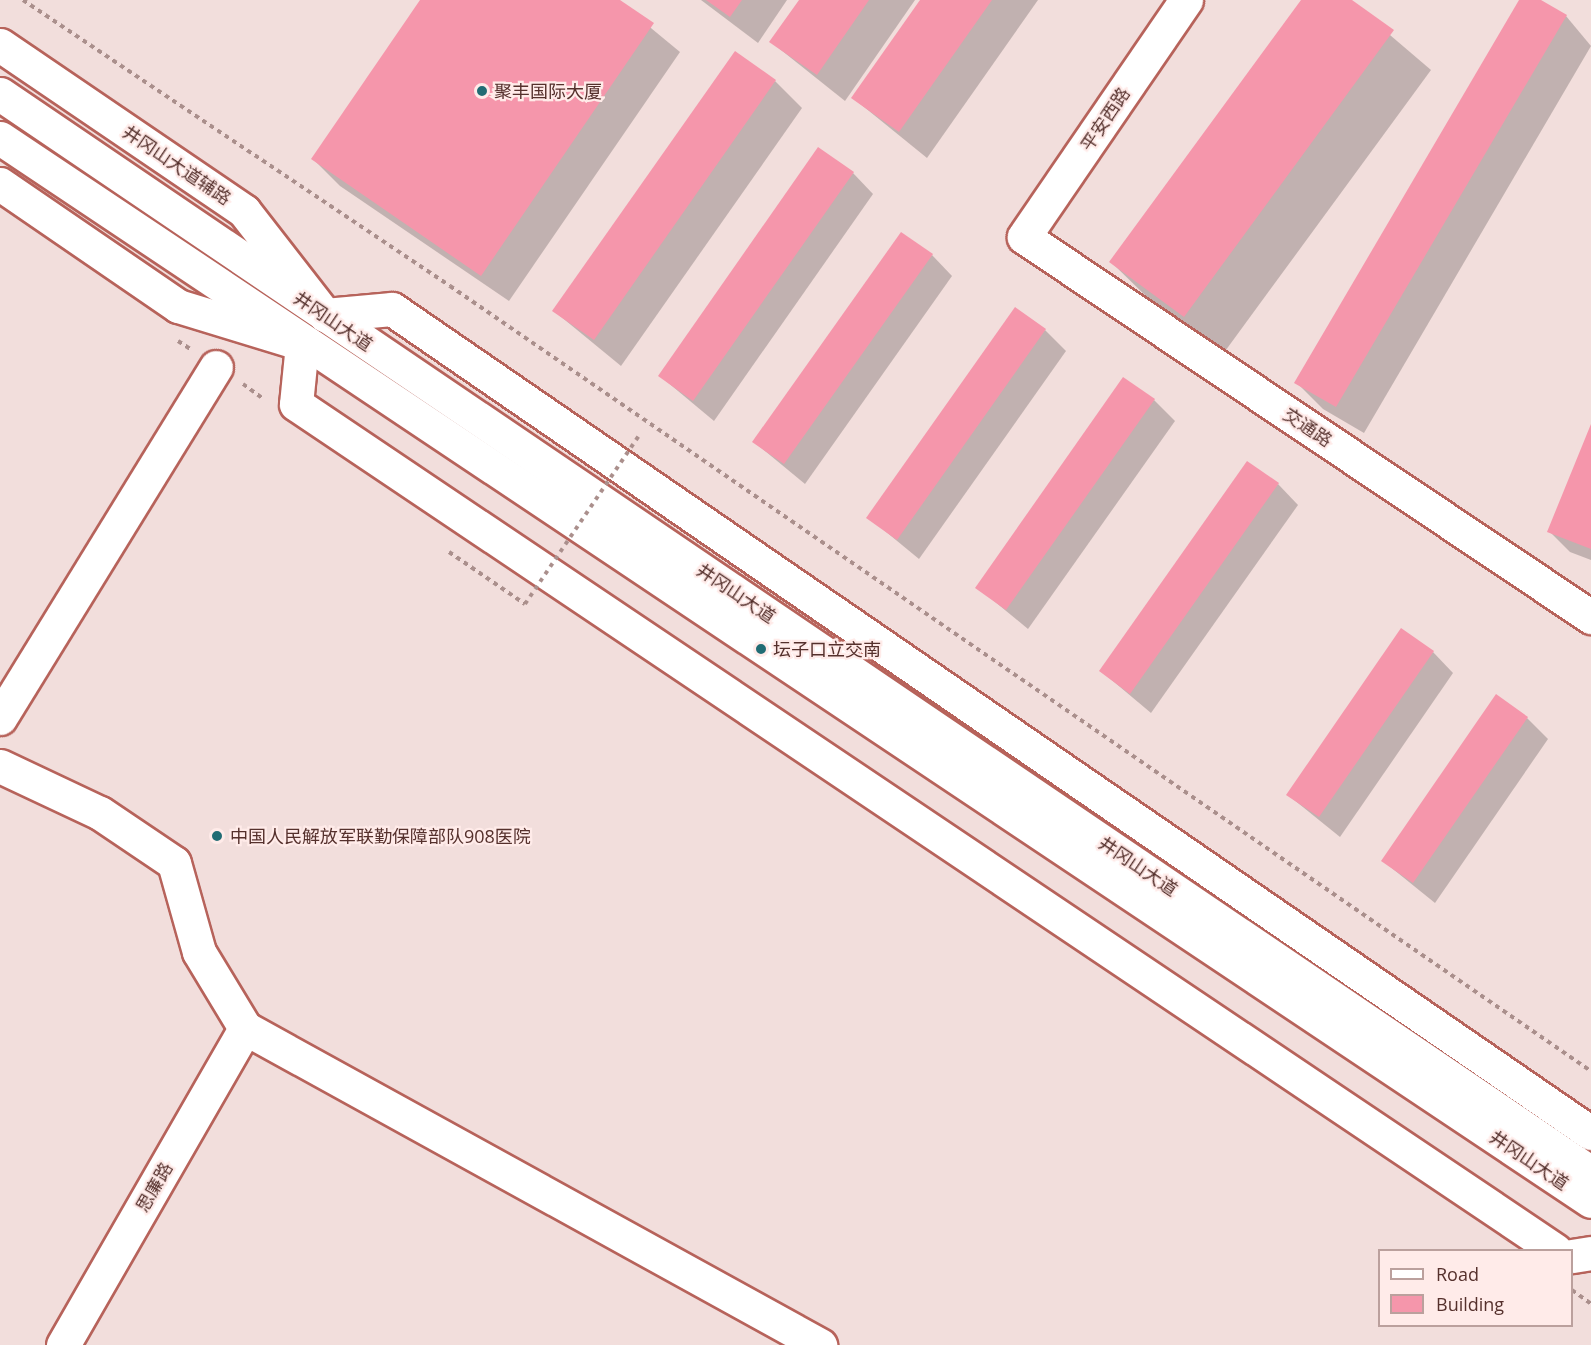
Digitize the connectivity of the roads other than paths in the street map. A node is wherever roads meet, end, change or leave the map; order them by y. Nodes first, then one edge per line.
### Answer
1 (1186, 0) edge
2 (0, 45) edge
3 (0, 94) edge
4 (0, 138) edge
5 (0, 184) edge
6 (1024, 237) joint
7 (325, 315) junction
8 (302, 344) junction
9 (216, 367) dead end
10 (1591, 617) edge
11 (0, 718) edge
12 (0, 766) edge
13 (245, 1028) junction
14 (1591, 1133) edge
15 (1591, 1173) edge
16 (1591, 1201) edge
17 (1552, 1249) edge
18 (1591, 1253) edge
19 (1573, 1256) edge
20 (63, 1345) edge
21 (820, 1345) edge

1 - 6 main road, 平安西路
2 - 7 main road, 井冈山大道辅路
3 - 7 main road, 井冈山大道
4 - 8 main road, 井冈山大道
5 - 8 main road
6 - 10 main road, 交通路
7 - 14 main road
7 - 15 main road, 井冈山大道
8 - 16 main road, 井冈山大道
8 - 17 main road
9 - 11 main road
12 - 13 main road
13 - 20 main road, 思廉路
13 - 21 main road
18 - 19 main road

